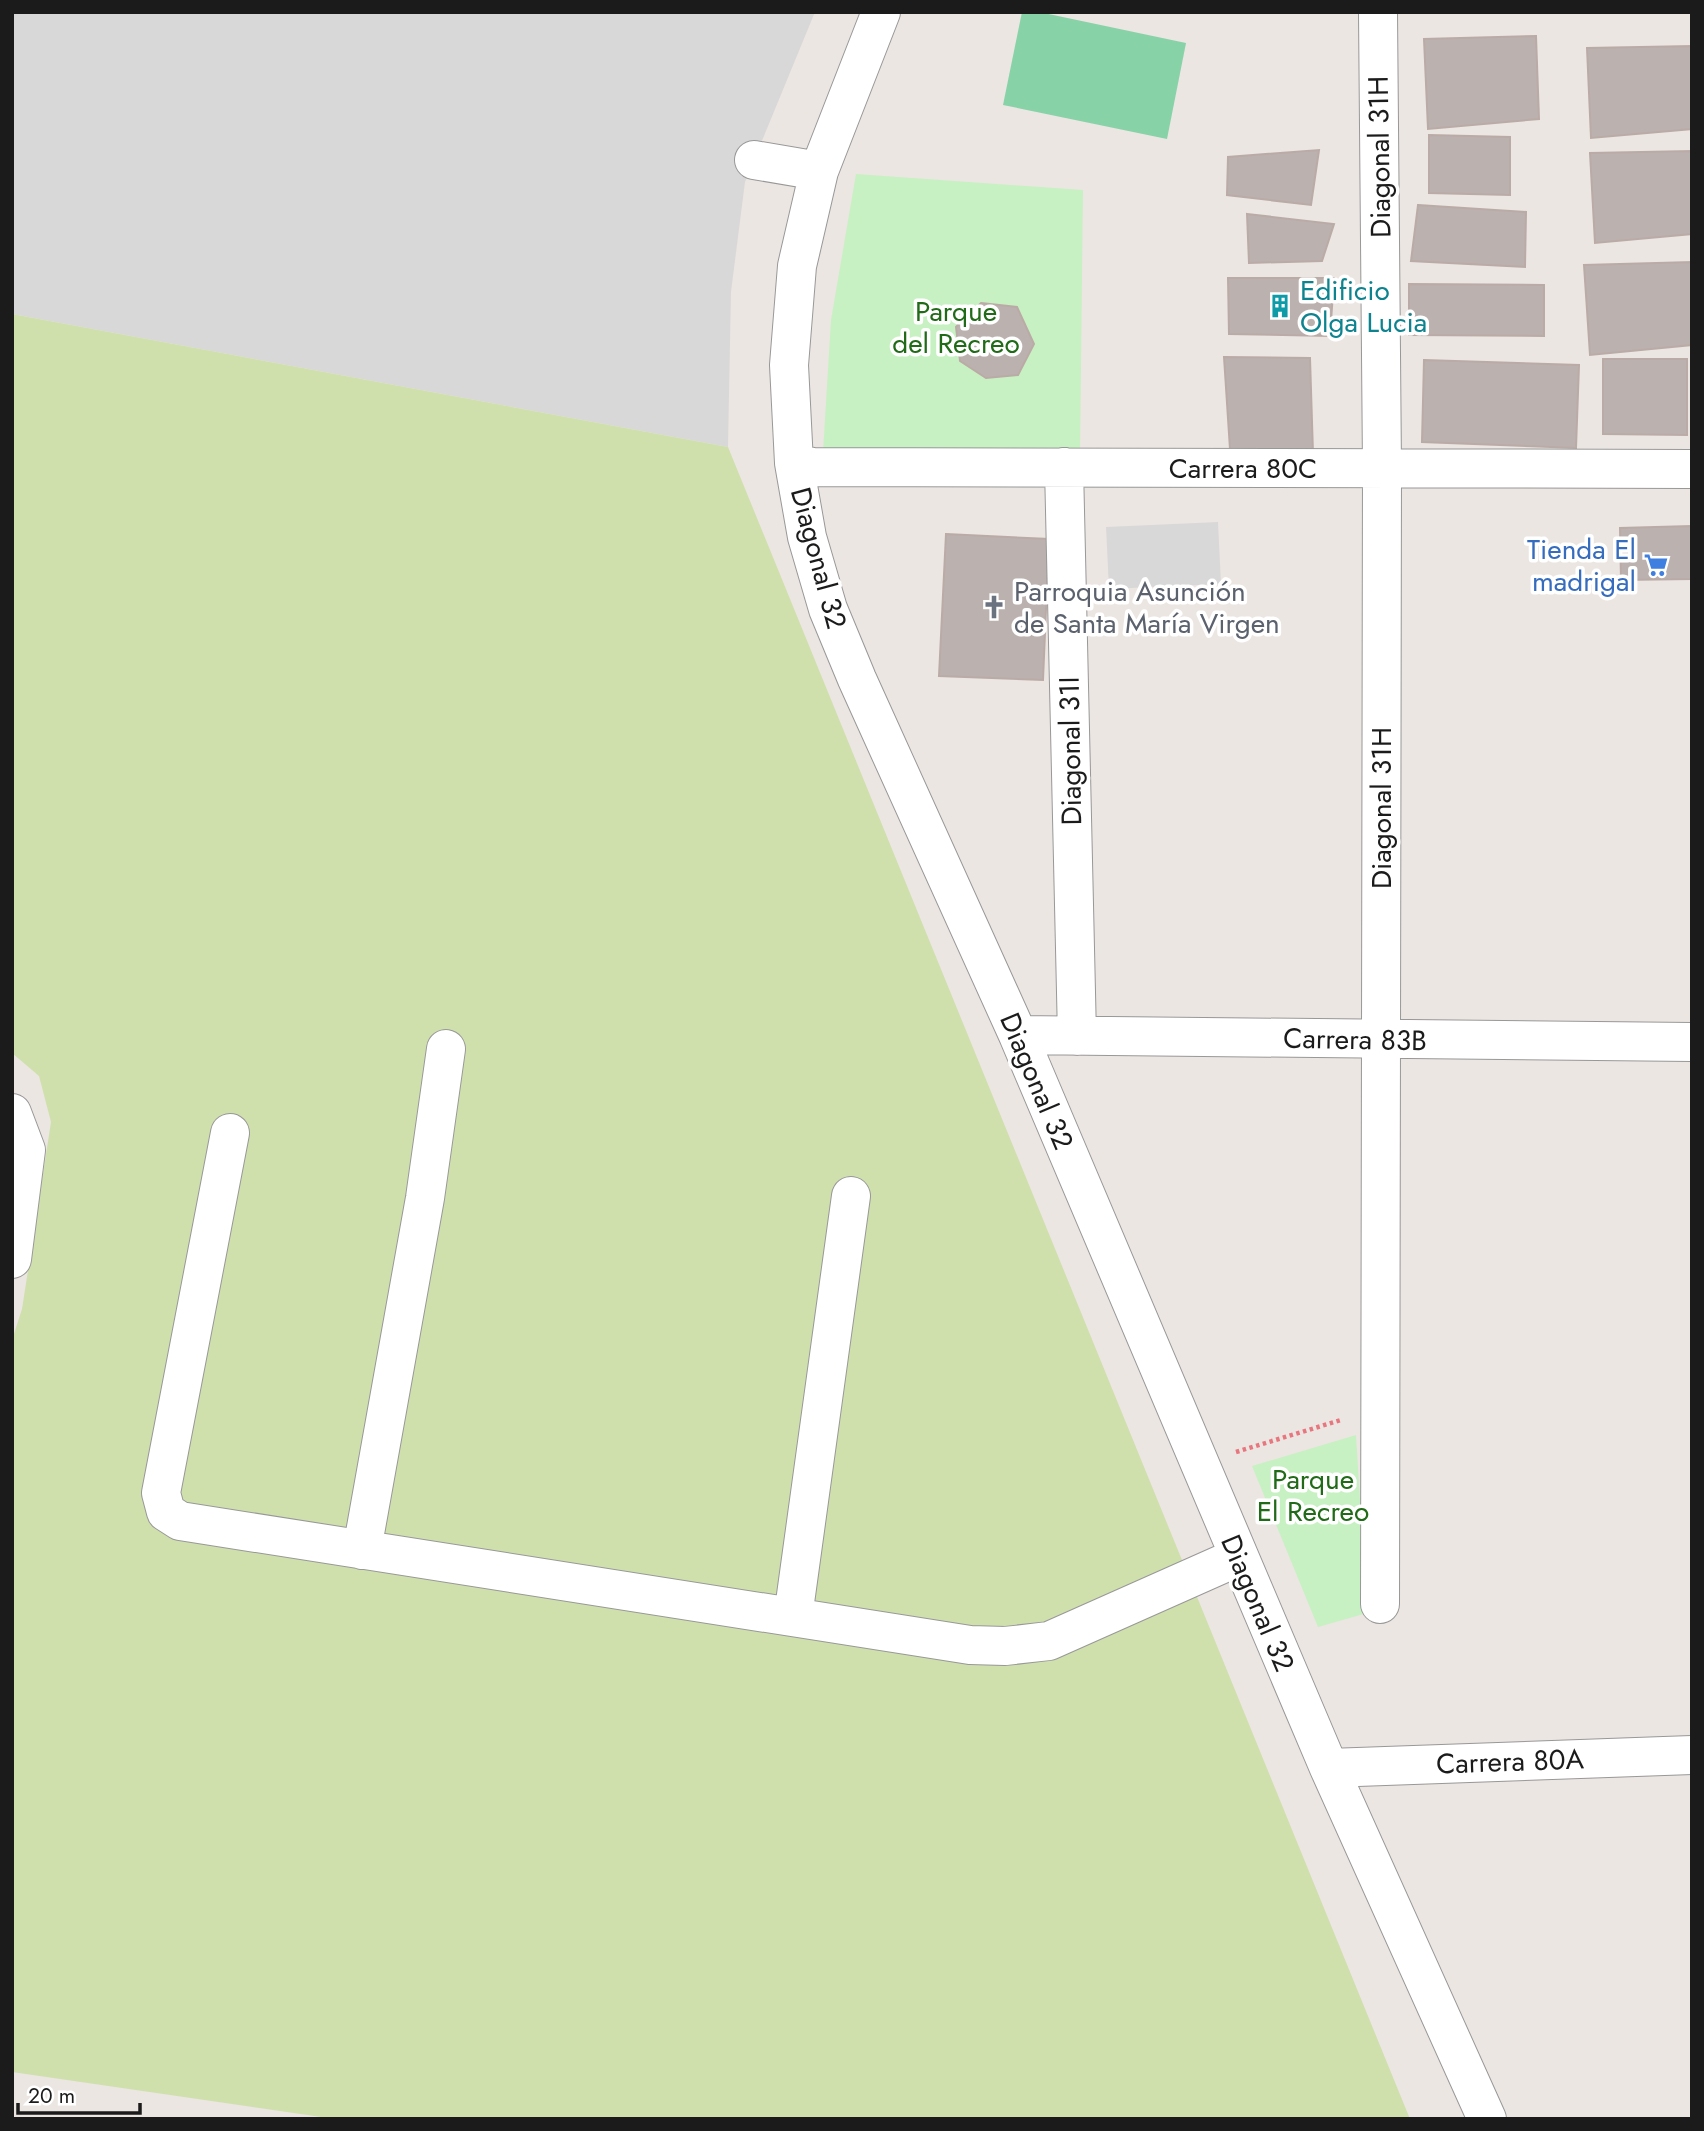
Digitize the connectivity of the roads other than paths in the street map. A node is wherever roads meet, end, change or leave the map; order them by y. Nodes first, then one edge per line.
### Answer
1 (881, 12) edge
2 (1378, 12) edge
3 (754, 159) dead end
4 (819, 171) junction
5 (794, 463) junction
6 (1064, 467) junction
7 (1382, 468) junction
8 (1692, 470) edge
9 (1018, 1035) junction
10 (1077, 1036) junction
11 (1380, 1039) junction
12 (1692, 1042) edge
13 (446, 1049) dead end
14 (12, 1113) edge
15 (230, 1133) dead end
16 (851, 1196) dead end
17 (12, 1259) edge
18 (362, 1550) junction
19 (1238, 1557) junction
20 (1380, 1604) dead end
21 (793, 1617) junction
22 (1692, 1755) edge
23 (1329, 1769) junction
24 (1488, 2119) edge

1 - 4 street, Diagonal 32
2 - 7 street, Diagonal 31H
3 - 4 street
4 - 5 street, Diagonal 32
5 - 6 street, Carrera 80C
5 - 9 street, Diagonal 32
6 - 7 street, Carrera 80C
6 - 10 street, Diagonal 31I
7 - 8 street, Carrera 80C
7 - 11 street, Diagonal 31H
9 - 10 street, Carrera 83B
9 - 19 street, Diagonal 32
10 - 11 street, Carrera 83B
11 - 12 street, Carrera 83B
11 - 20 street, Diagonal 31H
13 - 18 street
14 - 17 street
15 - 18 street
16 - 21 street
18 - 21 street
19 - 21 street
19 - 23 street, Diagonal 32
22 - 23 street, Carrera 80A
23 - 24 street, Diagonal 32

